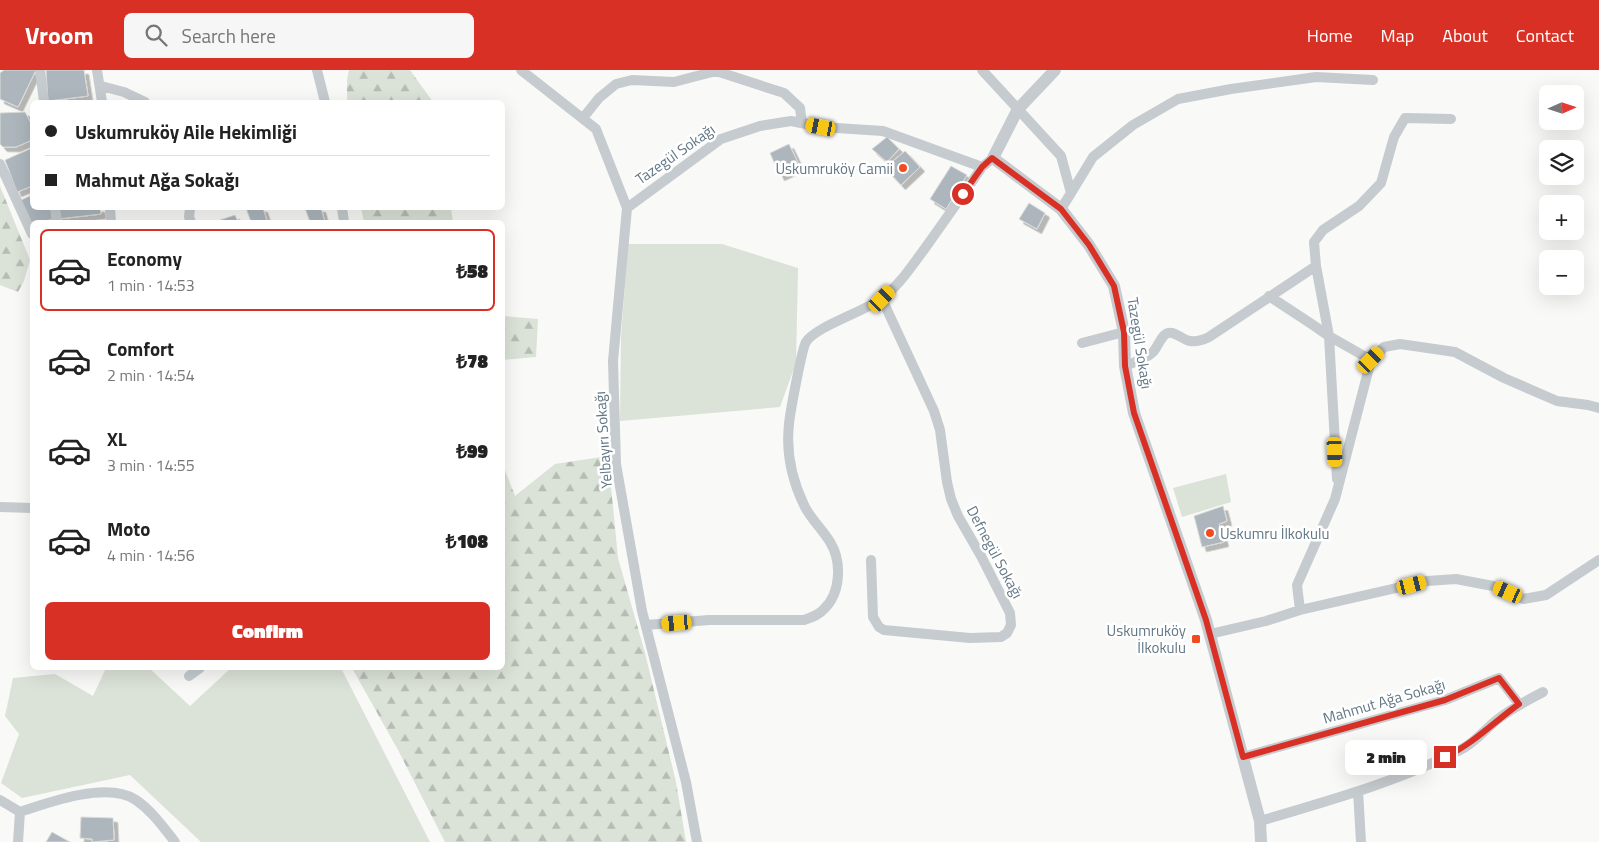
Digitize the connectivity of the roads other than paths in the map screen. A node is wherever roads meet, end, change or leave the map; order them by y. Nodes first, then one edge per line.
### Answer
1 (40, 70) edge
2 (97, 70) edge
3 (317, 70) edge
4 (521, 70) edge
5 (982, 70) edge
6 (1055, 70) edge
7 (1373, 80) dead end
8 (100, 86) junction
9 (44, 100) edge
10 (102, 100) edge
11 (141, 100) edge
12 (325, 100) edge
13 (1018, 109) junction
14 (583, 118) junction
15 (1451, 119) dead end
16 (802, 123) junction
17 (992, 158) junction
18 (0, 164) edge
19 (982, 167) junction
20 (1071, 193) junction
21 (627, 208) junction
22 (1061, 209) junction
23 (30, 230) edge
24 (1316, 266) junction
25 (1269, 296) junction
26 (882, 299) junction
27 (1124, 332) junction
28 (1329, 336) junction
29 (1082, 343) dead end
30 (1371, 360) junction
31 (1125, 366) junction
32 (1599, 407) edge
33 (1337, 490) junction
34 (0, 507) edge
35 (30, 508) edge
36 (871, 560) dead end
37 (1599, 560) edge
38 (1300, 610) junction
39 (646, 625) junction
40 (1210, 634) junction
41 (197, 670) edge
42 (189, 676) dead end
43 (1544, 692) dead end
44 (1519, 704) junction
45 (1243, 757) junction
46 (1358, 791) junction
47 (0, 800) edge
48 (20, 812) junction
49 (1260, 821) junction
50 (18, 842) edge
51 (175, 842) edge
52 (697, 842) edge
53 (1260, 842) edge
54 (1361, 842) edge

1 - 9 street
2 - 8 street
3 - 12 street
4 - 14 street, Yelbayırı Sokağı
5 - 13 street
6 - 13 street
7 - 20 street
8 - 10 street
8 - 11 street
13 - 17 street
13 - 20 street
14 - 16 street
14 - 21 street, Yelbayırı Sokağı
15 - 24 street
16 - 19 street, Tazegül Sokağı
16 - 21 street, Tazegül Sokağı
17 - 19 street
17 - 22 street, Tazegül Sokağı
18 - 23 street
19 - 26 street
20 - 22 street
21 - 39 street, Yelbayırı Sokağı
22 - 27 street, Tazegül Sokağı
24 - 25 street
24 - 28 street
25 - 28 street
25 - 31 street
26 - 36 street, Defnegül Sokağı
26 - 39 street
27 - 29 street
27 - 31 street, Tazegül Sokağı
28 - 30 street
28 - 33 street
30 - 32 street
30 - 33 street
31 - 40 street, Tazegül Sokağı
33 - 38 street
34 - 35 street
37 - 38 street
38 - 40 street
39 - 52 street, Yelbayırı Sokağı
40 - 45 street, Tazegül Sokağı
41 - 42 street
43 - 44 street
44 - 45 street, Mahmut Ağa Sokağı
44 - 46 street
45 - 49 street, Tazegül Sokağı
46 - 49 street
46 - 54 street
47 - 48 street
48 - 50 street
48 - 51 street
49 - 53 street, Tazegül Sokağı

